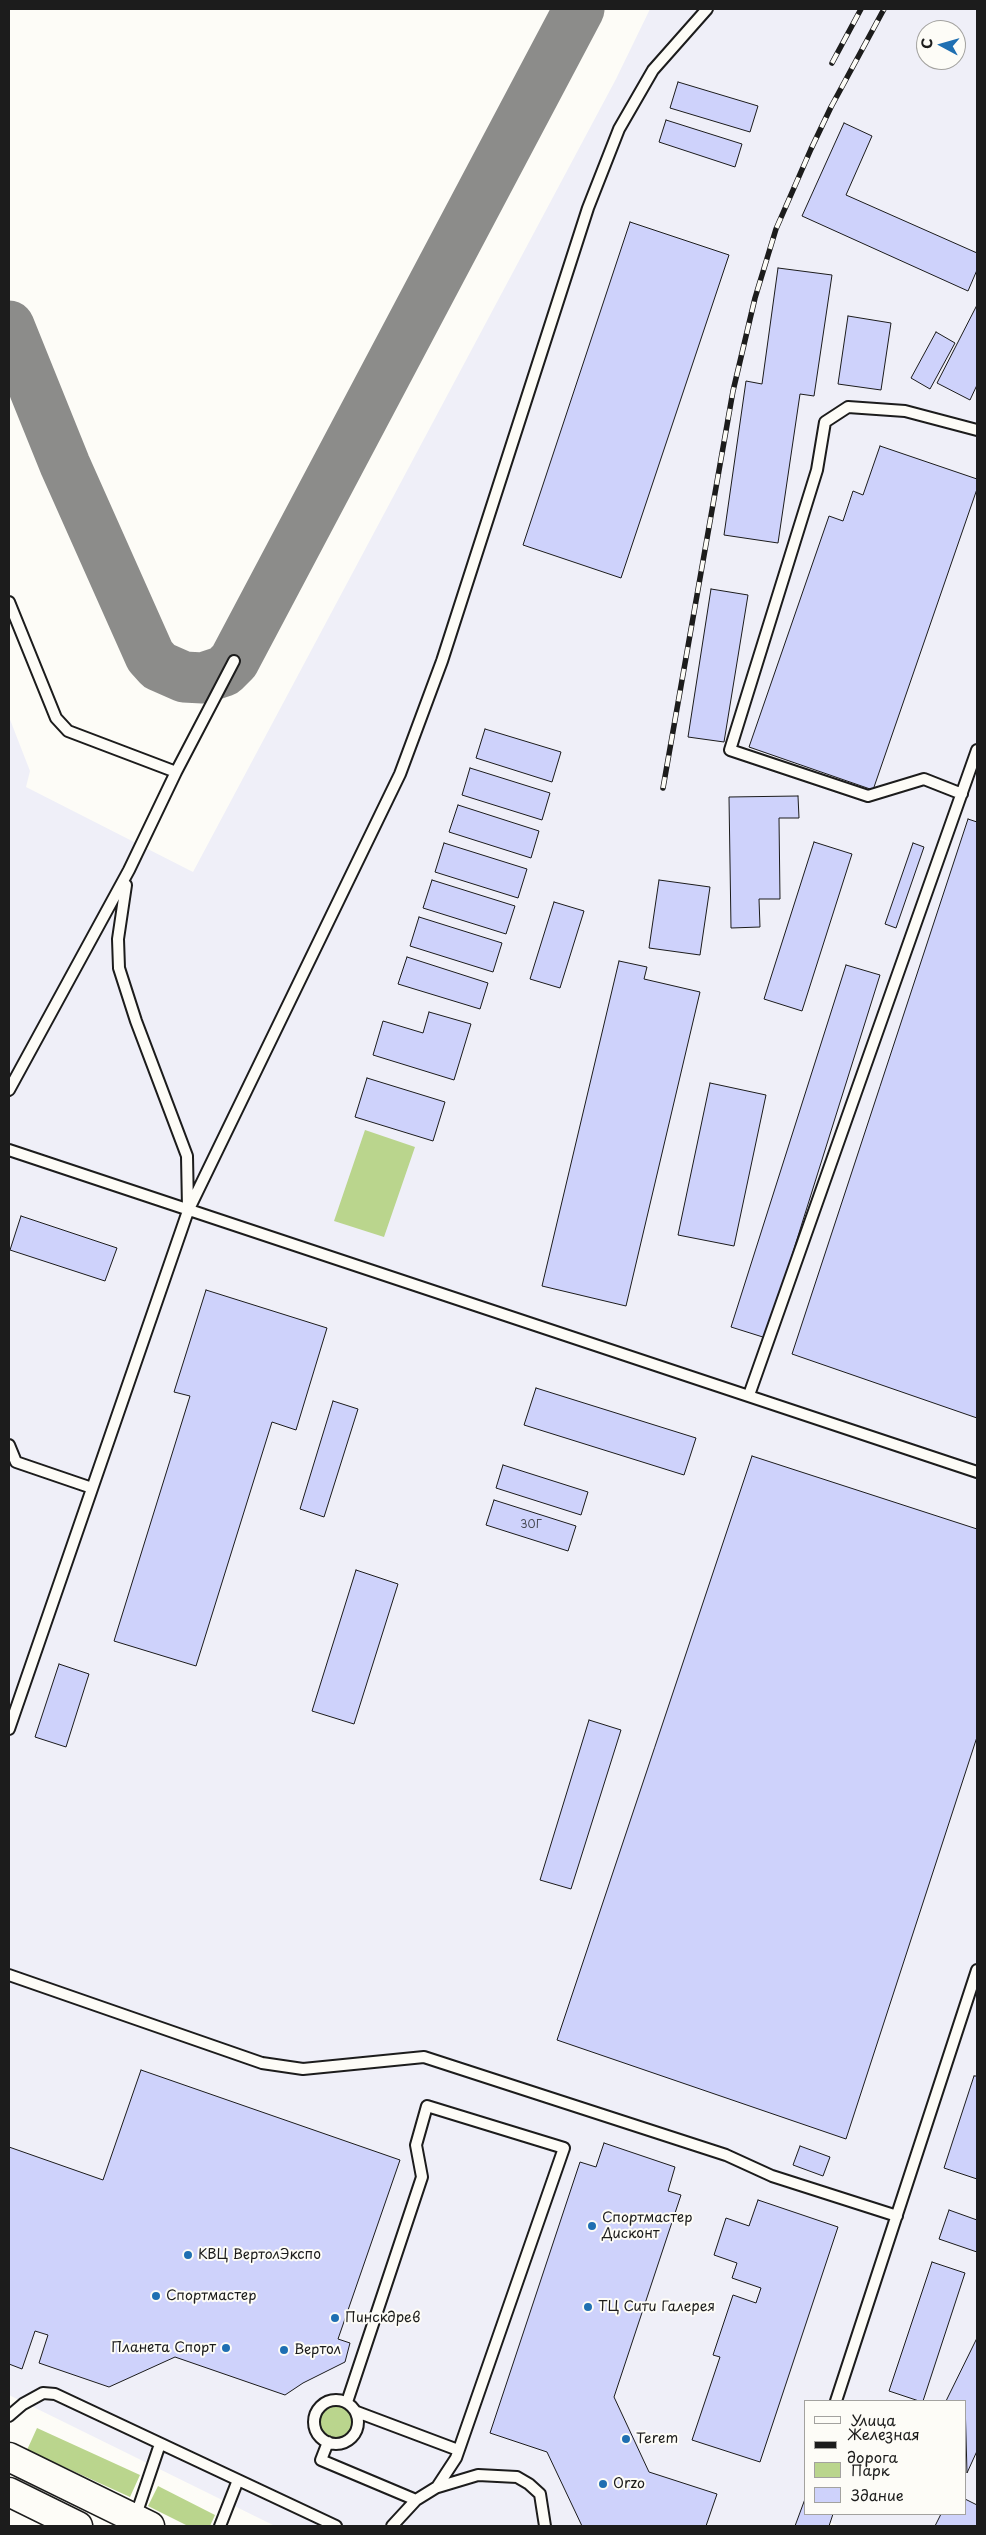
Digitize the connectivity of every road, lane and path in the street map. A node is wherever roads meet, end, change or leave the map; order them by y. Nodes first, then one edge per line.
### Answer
1 (707, 9) edge
2 (977, 430) edge
3 (9, 602) edge
4 (234, 661) dead end
5 (977, 750) edge
6 (176, 772) junction
7 (962, 794) junction
8 (130, 870) junction
9 (9, 1090) edge
10 (9, 1150) edge
11 (188, 1211) junction
12 (749, 1395) junction
13 (9, 1445) edge
14 (977, 1472) edge
15 (92, 1488) junction
16 (9, 1729) edge
17 (977, 1970) edge
18 (9, 1975) edge
19 (897, 2216) junction
20 (836, 2400) edge
21 (347, 2402) junction
22 (357, 2412) junction
23 (9, 2416) edge
24 (328, 2442) junction
25 (160, 2444) junction
26 (458, 2450) junction
27 (9, 2457) edge
28 (238, 2480) junction
29 (437, 2487) junction
30 (9, 2492) edge
31 (416, 2500) junction
32 (142, 2522) edge
33 (78, 2526) edge
34 (220, 2526) edge
35 (336, 2526) edge
36 (392, 2526) edge
37 (545, 2526) edge

1 - 11 lane
2 - 7 lane
3 - 6 lane
4 - 6 lane
5 - 7 lane
6 - 8 lane
7 - 12 lane
8 - 9 lane
8 - 11 lane
10 - 11 lane
11 - 12 lane
11 - 15 lane
12 - 14 lane
13 - 15 lane
15 - 16 lane
17 - 19 lane
18 - 19 lane
19 - 20 lane
21 - 22 lane
21 - 24 lane
21 - 26 lane
22 - 24 lane
22 - 26 lane
23 - 25 lane
24 - 31 lane
25 - 28 lane
25 - 32 lane
26 - 29 lane
27 - 32 main road
28 - 34 lane
28 - 35 lane
29 - 31 lane
29 - 37 lane
30 - 33 main road
31 - 36 lane

